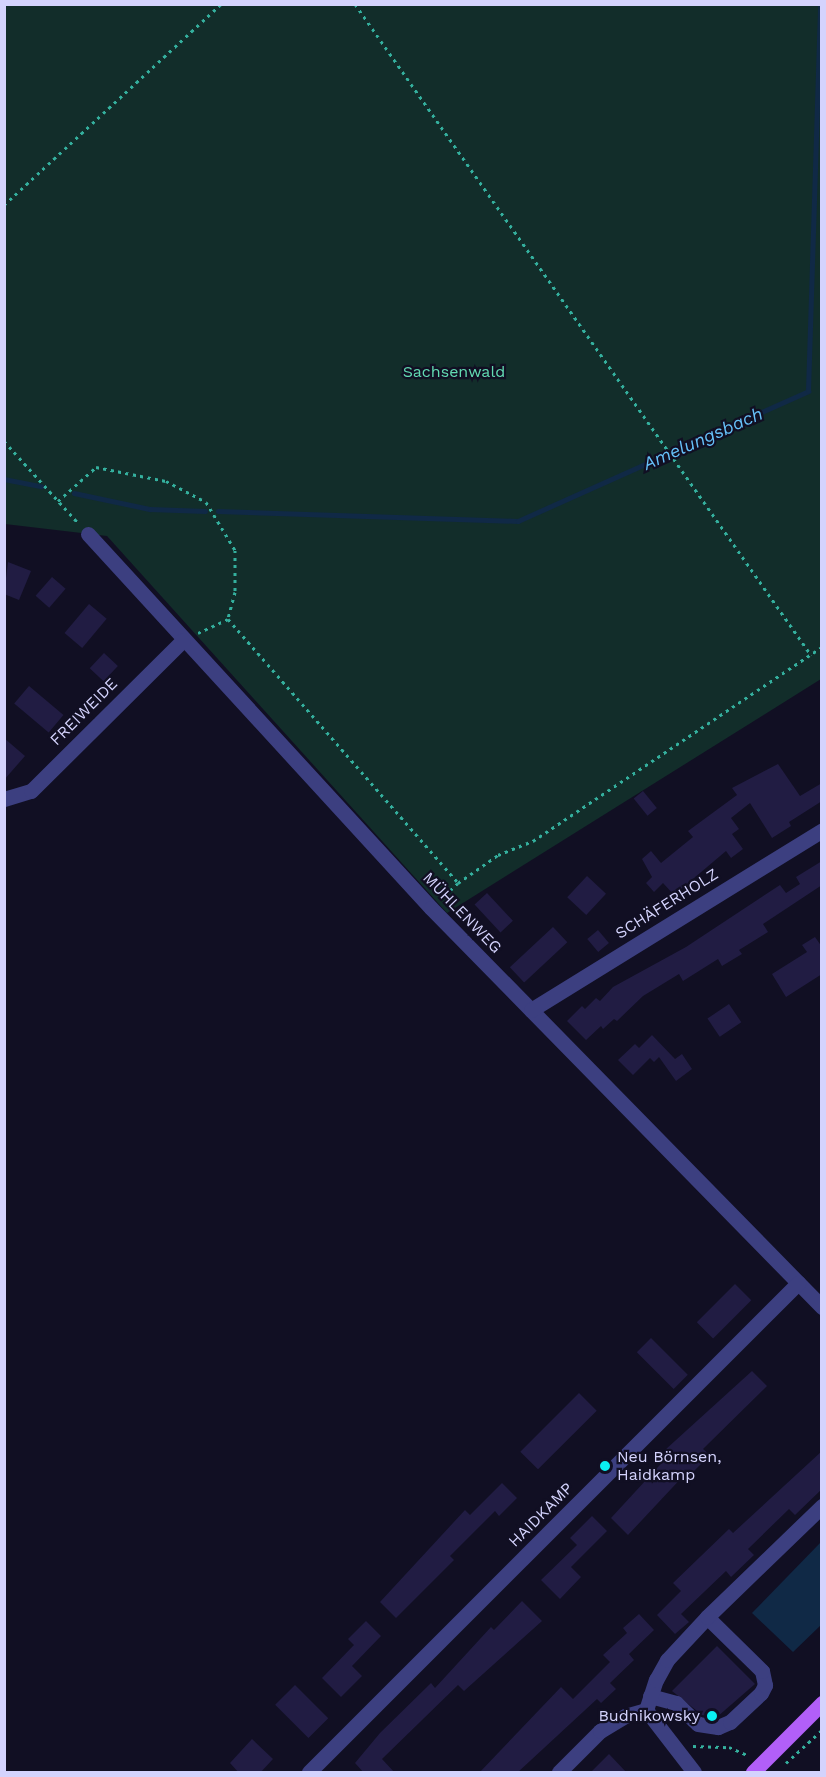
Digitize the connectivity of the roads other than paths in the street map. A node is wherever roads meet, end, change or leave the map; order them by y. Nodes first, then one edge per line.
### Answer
1 (88, 534) road end
2 (183, 640) junction
3 (4, 799) edge
4 (822, 830) edge
5 (531, 1010) junction
6 (798, 1283) junction
7 (822, 1307) edge
8 (822, 1506) edge
9 (706, 1617) junction
10 (648, 1703) junction
11 (822, 1703) edge
12 (309, 1773) edge
13 (559, 1773) edge
14 (694, 1773) edge
15 (753, 1773) edge

1 - 2 street, MÜHLENWEG
2 - 3 street, FREIWEIDE
2 - 5 street, MÜHLENWEG
4 - 5 street, SCHÄFERHOLZ
5 - 6 street, MÜHLENWEG
6 - 7 street, MÜHLENWEG
6 - 12 street, HAIDKAMP
8 - 9 street
9 - 10 street
9 - 10 street
10 - 13 street
10 - 14 street
11 - 15 main road

